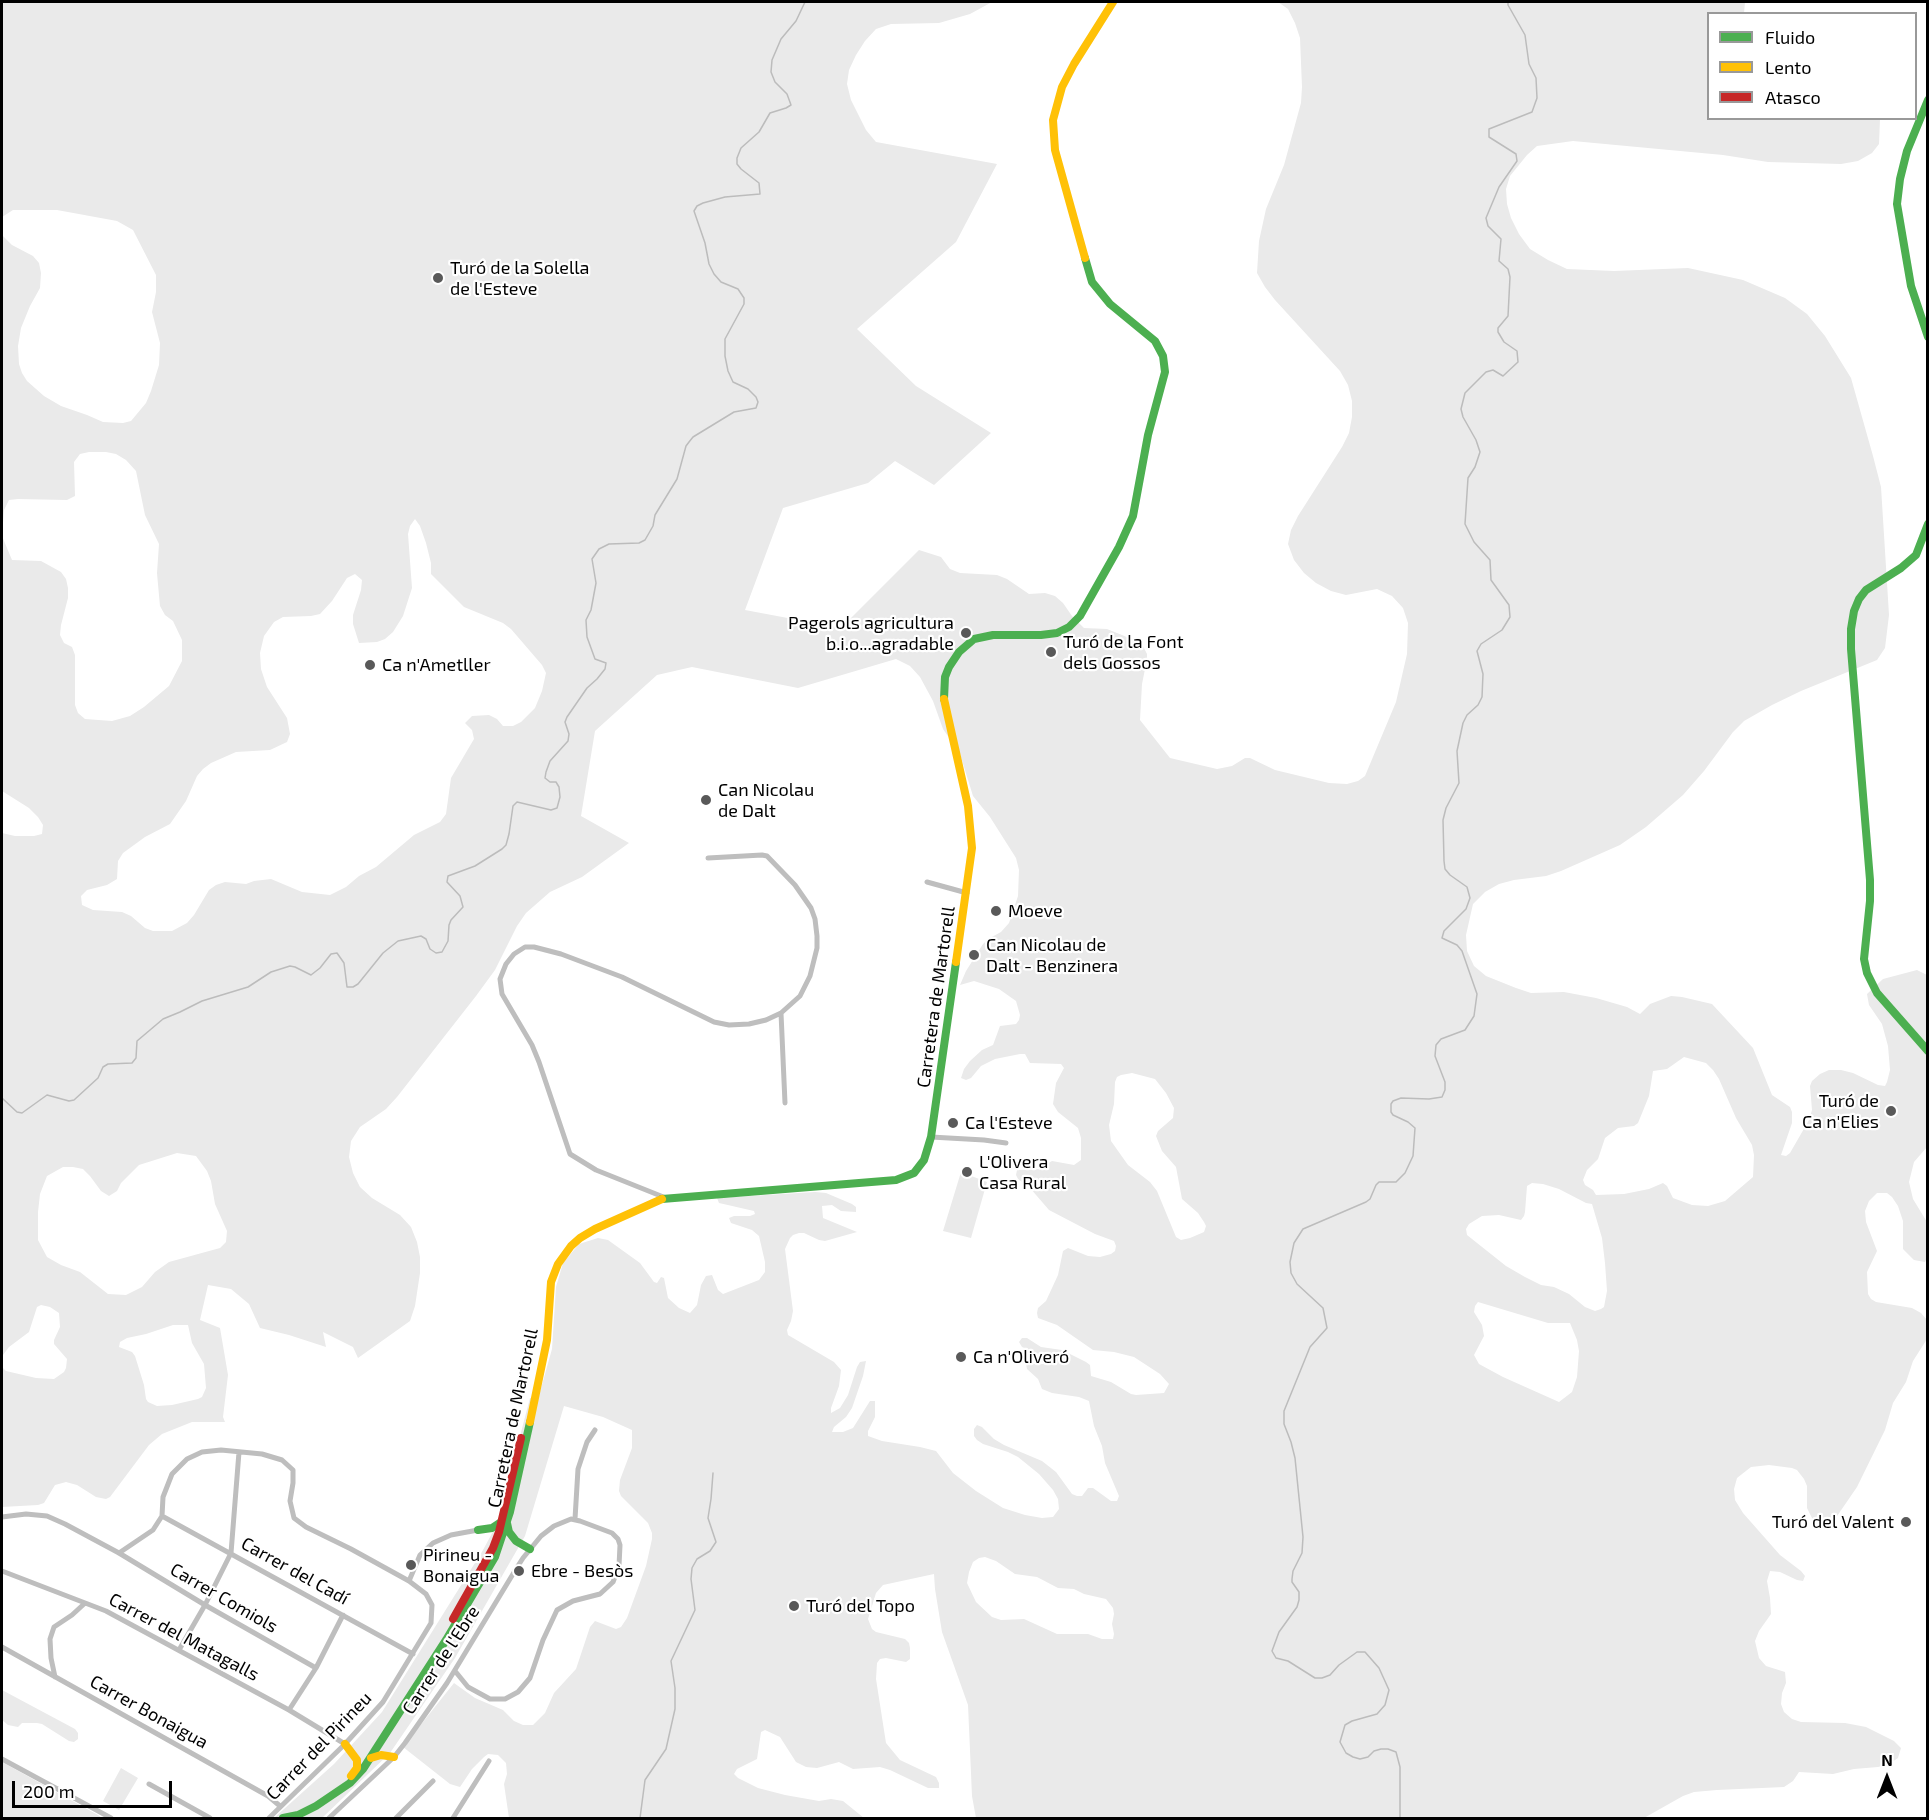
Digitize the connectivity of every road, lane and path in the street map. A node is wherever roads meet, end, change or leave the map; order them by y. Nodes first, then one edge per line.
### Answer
1 (1113, 2) edge
2 (1928, 100) edge
3 (1928, 337) edge
4 (1928, 524) edge
5 (708, 858) dead end
6 (927, 882) dead end
7 (967, 893) junction
8 (781, 1013) junction
9 (1928, 1051) edge
10 (785, 1103) dead end
11 (931, 1137) junction
12 (1006, 1143) dead end
13 (666, 1198) junction
14 (534, 1398) junction
15 (595, 1430) dead end
16 (239, 1452) junction
17 (510, 1512) junction
18 (162, 1516) junction
19 (2, 1517) edge
20 (575, 1519) junction
21 (504, 1522) junction
22 (478, 1530) joint
23 (493, 1531) junction
24 (516, 1541) junction
25 (530, 1549) junction
26 (495, 1552) junction
27 (119, 1553) junction
28 (231, 1553) junction
29 (414, 1568) junction
30 (2, 1571) edge
31 (400, 1577) junction
32 (409, 1581) junction
33 (415, 1585) junction
34 (84, 1604) junction
35 (205, 1605) junction
36 (342, 1615) junction
37 (2, 1647) edge
38 (179, 1650) junction
39 (413, 1654) junction
40 (433, 1658) junction
41 (316, 1668) junction
42 (454, 1671) junction
43 (55, 1677) junction
44 (289, 1710) junction
45 (345, 1744) junction
46 (394, 1757) junction
47 (371, 1758) junction
48 (2, 1759) edge
49 (489, 1761) dead end
50 (433, 1781) dead end
51 (149, 1784) dead end
52 (336, 1792) junction
53 (280, 1806) junction
54 (316, 1806) junction
55 (111, 1818) edge
56 (210, 1818) edge
57 (269, 1818) edge
58 (290, 1818) edge
59 (308, 1818) edge
60 (329, 1818) edge
61 (396, 1818) edge
62 (453, 1818) edge

1 - 7 main road, Carretera de Martorell
2 - 3 main road
4 - 9 main road
5 - 8 street
6 - 7 street
7 - 11 main road, Carretera de Martorell
8 - 10 street
8 - 13 street
11 - 12 street
11 - 13 main road, Carretera de Martorell
13 - 14 main road, Carretera de Martorell
14 - 17 main road, Carretera de Martorell
14 - 21 main road
15 - 20 street
16 - 18 street
16 - 28 street
16 - 31 street
17 - 21 main road, Carretera de Martorell
17 - 23 main road
18 - 27 street
18 - 28 street, Carrer del Cadí
19 - 27 street
20 - 25 street, Carrer de l'Ebre
20 - 42 street
21 - 23 main road
21 - 24 main road
21 - 26 main road, Carretera de Martorell
22 - 23 main road
22 - 29 street
23 - 26 main road
24 - 25 main road
24 - 26 main road
25 - 42 street, Carrer de l'Ebre
26 - 40 main road, Carretera de Martorell
26 - 40 main road
27 - 35 street, Carrer Comiols
28 - 35 street
28 - 36 street, Carrer del Cadí
29 - 31 street
29 - 32 street
29 - 33 street
30 - 34 street, Carrer del Matagalls
31 - 32 street
32 - 33 street
33 - 39 street, Carrer del Pirineu
34 - 38 street, Carrer del Matagalls
34 - 43 street
35 - 38 street
35 - 41 street, Carrer Comiols
36 - 39 street, Carrer del Cadí
36 - 41 street
37 - 43 street, Carrer Bonaigua
38 - 44 street, Carrer del Matagalls
39 - 45 street, Carrer del Pirineu
40 - 47 main road, Carretera de Martorell
41 - 44 street
42 - 46 street, Carrer de l'Ebre
43 - 53 street, Carrer Bonaigua
44 - 45 street, Carrer del Matagalls
45 - 52 main road
45 - 53 street, Carrer del Pirineu
46 - 47 main road
46 - 60 street, Carrer de l'Ebre
47 - 52 main road, Carretera de Martorell
48 - 55 street
49 - 62 street
50 - 61 street
51 - 56 street
52 - 54 main road, Carretera de Martorell
53 - 57 street, Carrer del Pirineu
54 - 58 main road
54 - 59 main road

